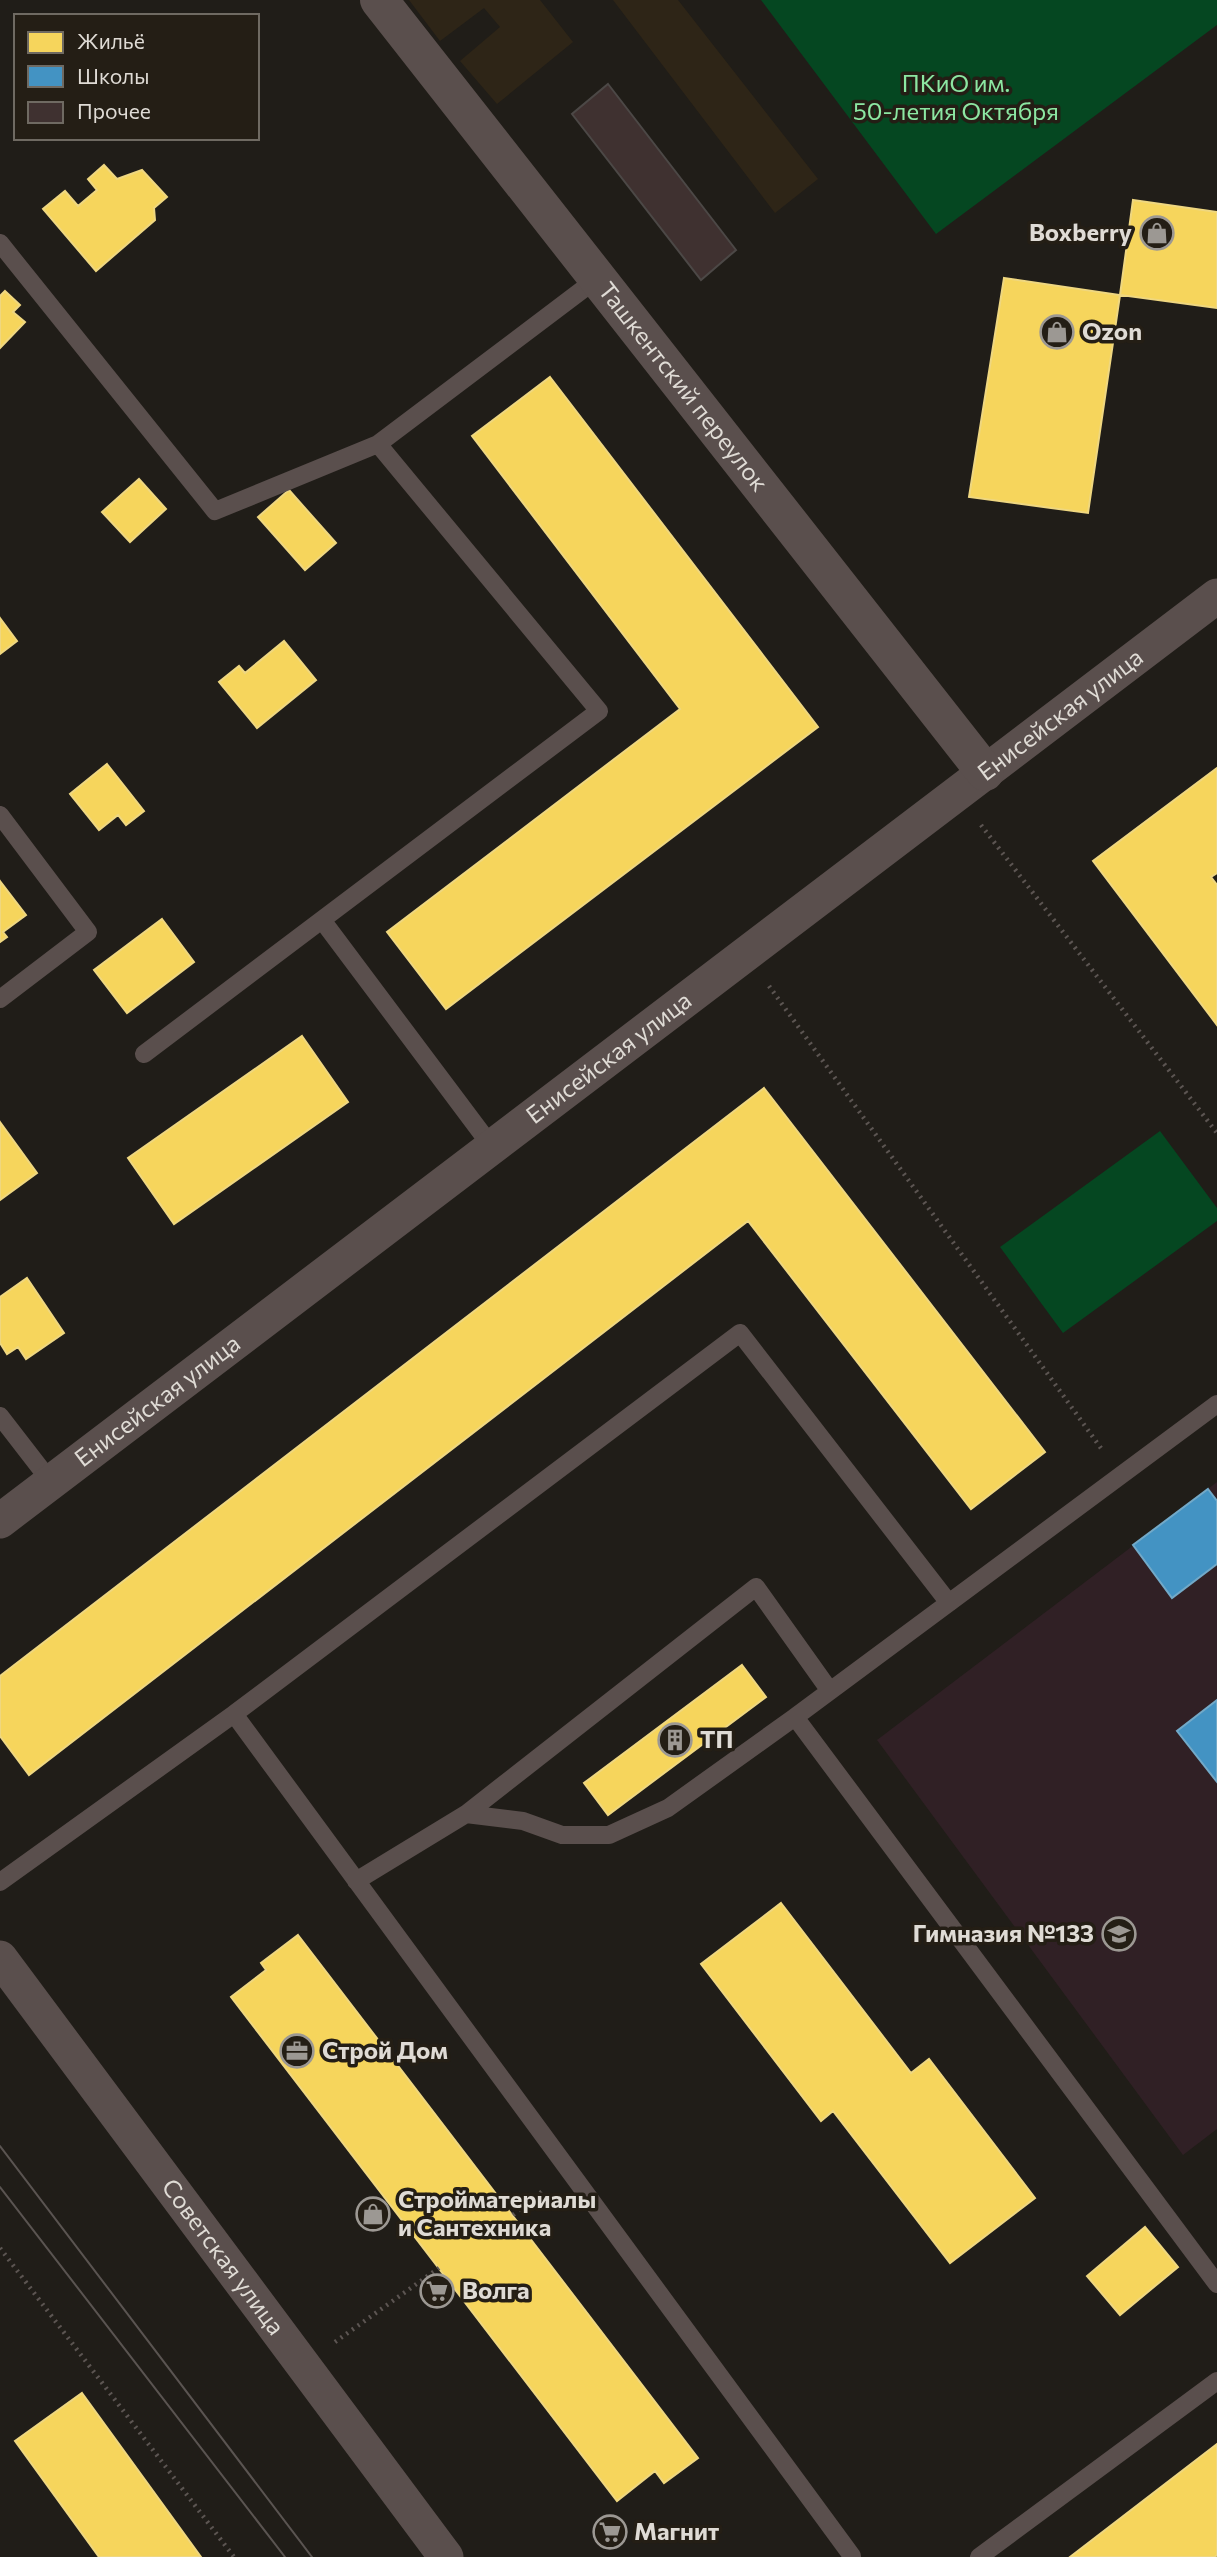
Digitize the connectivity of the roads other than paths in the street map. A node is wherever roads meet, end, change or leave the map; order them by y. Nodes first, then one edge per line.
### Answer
1 (379, 0) edge
2 (0, 243) edge
3 (598, 278) junction
4 (378, 444) junction
5 (1217, 596) edge
6 (971, 783) junction
7 (0, 816) edge
8 (323, 920) junction
9 (0, 999) edge
10 (144, 1054) dead end
11 (492, 1147) junction
12 (1217, 1404) edge
13 (0, 1416) edge
14 (51, 1482) junction
15 (0, 1521) edge
16 (948, 1603) junction
17 (830, 1691) junction
18 (234, 1714) junction
19 (795, 1717) junction
20 (466, 1814) junction
21 (356, 1881) junction
22 (0, 1882) edge
23 (0, 1958) edge
24 (1217, 2284) edge
25 (1217, 2381) edge
26 (446, 2557) edge
27 (852, 2557) edge
28 (979, 2557) edge

1 - 3 street, Ташкентский переулок
2 - 4 lane
3 - 4 lane
3 - 6 street, Ташкентский переулок
4 - 8 lane
5 - 6 street, Енисейская улица
6 - 11 street, Енисейская улица
7 - 9 lane
8 - 10 lane
8 - 11 lane
11 - 14 street, Енисейская улица
12 - 16 lane
13 - 14 lane
14 - 15 street, Енисейская улица
16 - 17 lane
16 - 18 lane
17 - 19 lane
17 - 20 lane
18 - 21 lane
18 - 22 lane
19 - 20 lane
19 - 24 lane
20 - 21 lane
21 - 27 lane
23 - 26 street, Советская улица
25 - 28 lane

